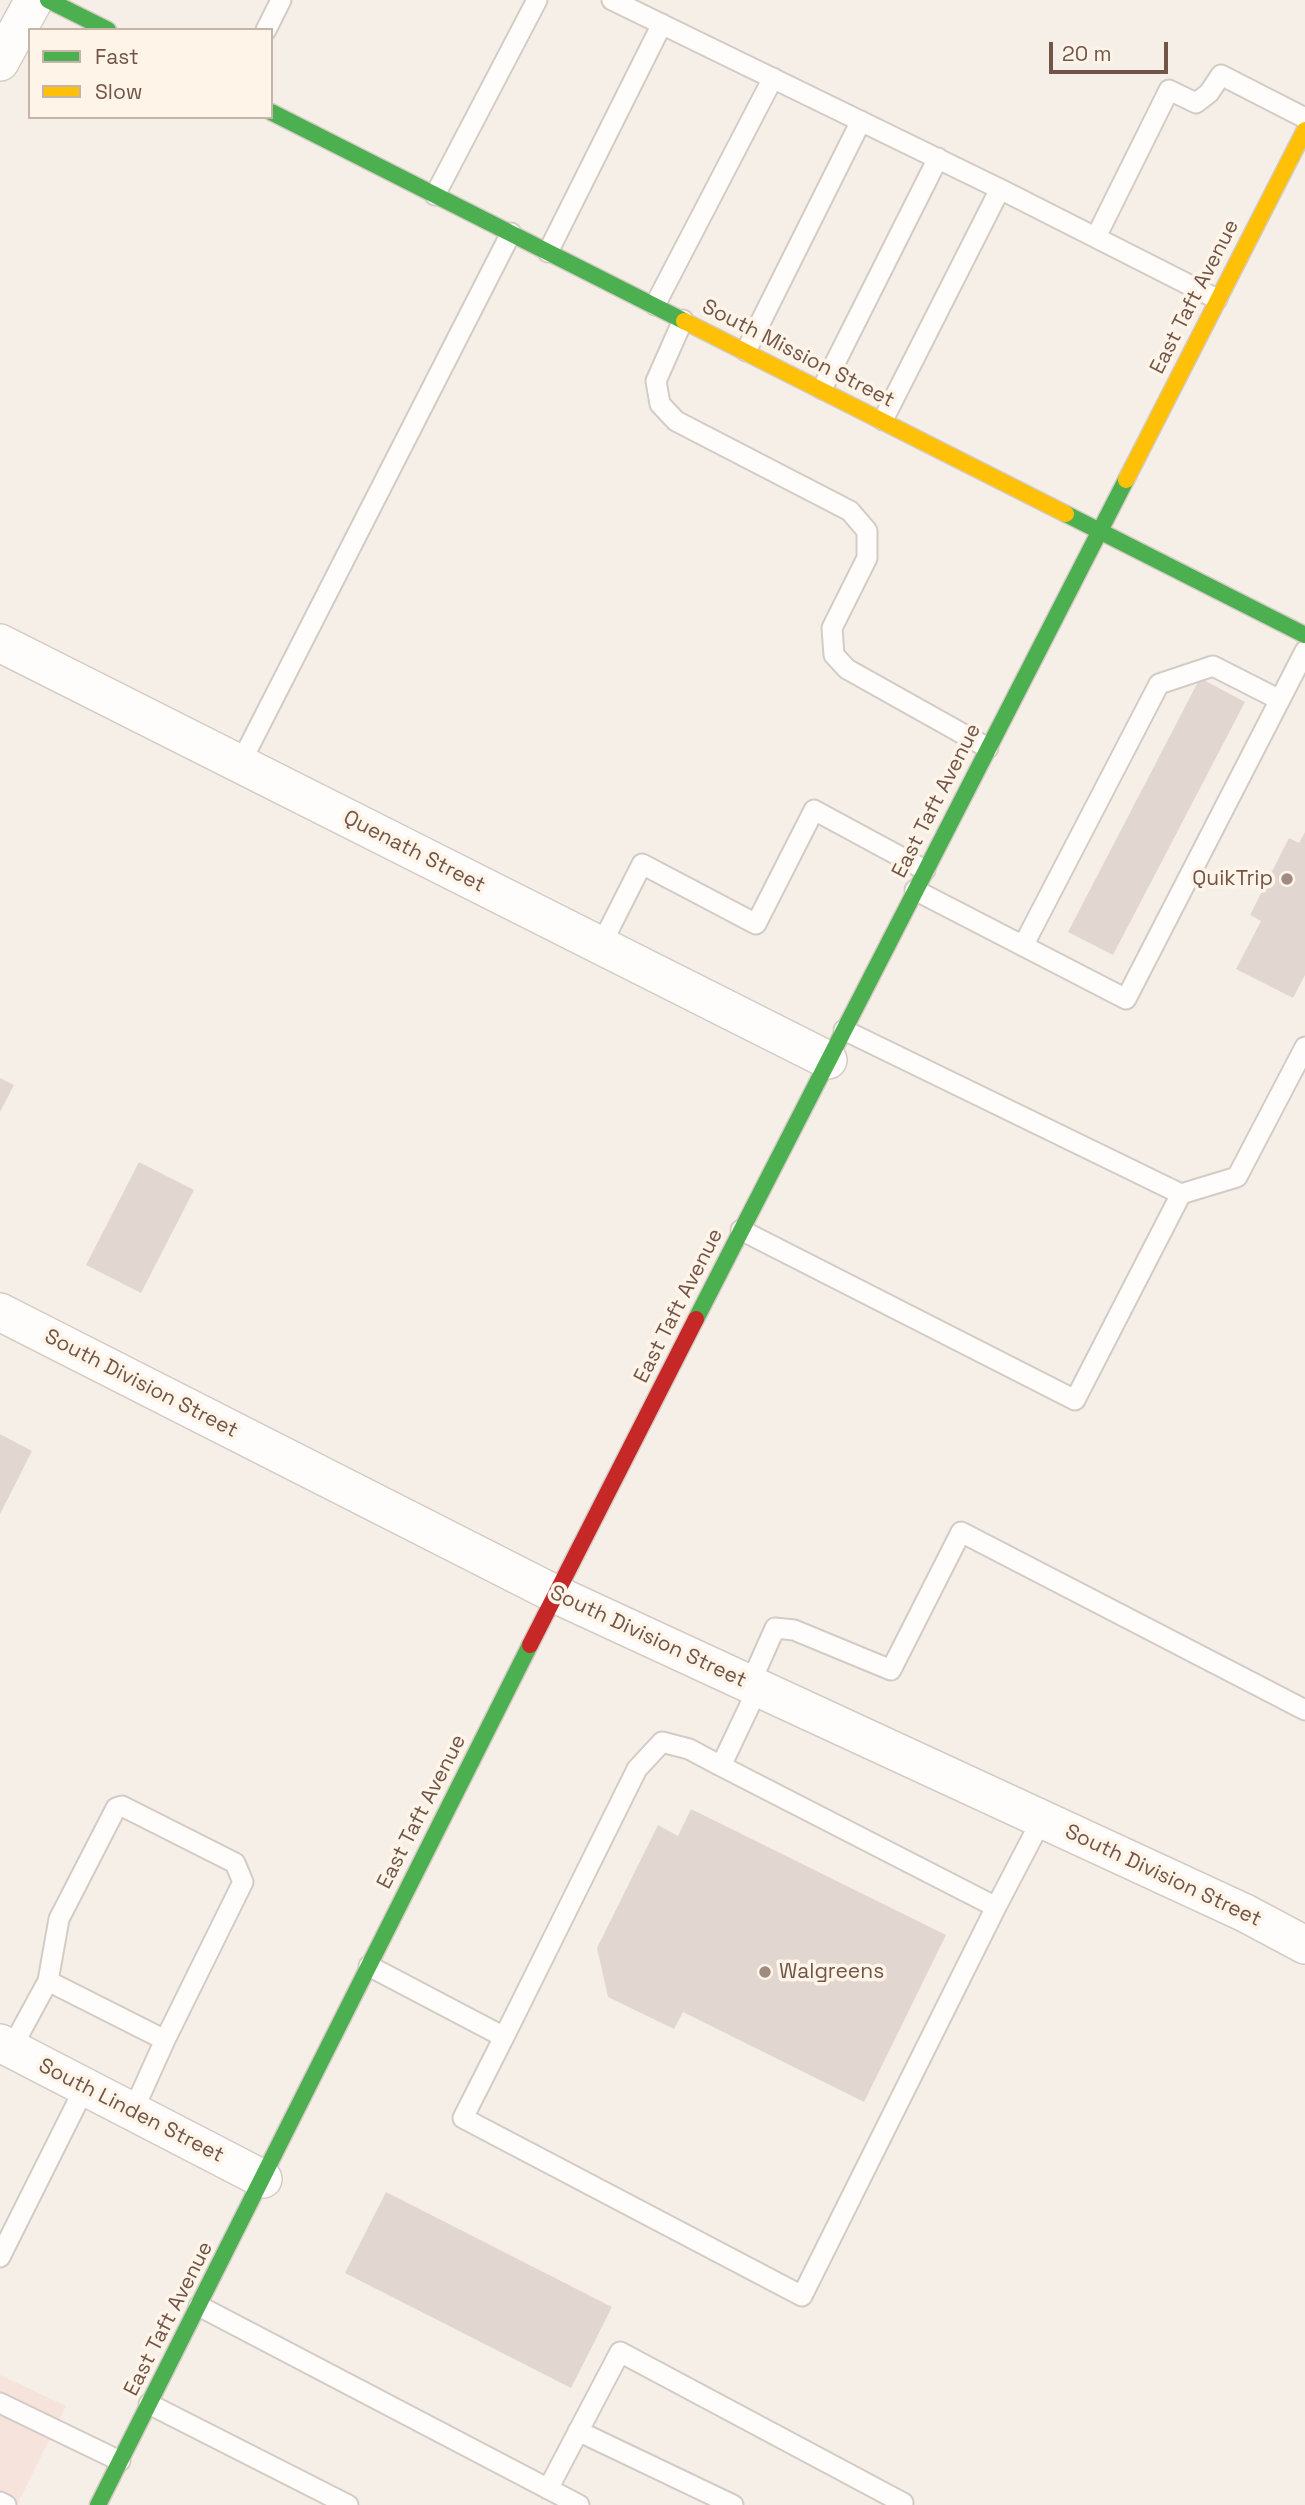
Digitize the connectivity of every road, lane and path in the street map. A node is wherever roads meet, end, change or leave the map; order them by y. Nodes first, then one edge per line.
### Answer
1 (34, 0) edge
2 (48, 0) edge
3 (281, 0) edge
4 (537, 0) edge
5 (612, 0) edge
6 (662, 24) junction
7 (104, 28) edge
8 (267, 28) edge
9 (0, 62) edge
10 (773, 78) junction
11 (273, 113) edge
12 (1305, 118) edge
13 (861, 121) junction
14 (1305, 130) edge
15 (938, 158) junction
16 (1000, 189) junction
17 (435, 195) junction
18 (511, 233) junction
19 (1096, 237) junction
20 (548, 252) junction
21 (1217, 299) junction
22 (655, 305) junction
23 (683, 320) junction
24 (746, 351) junction
25 (822, 389) junction
26 (883, 420) junction
27 (1099, 529) junction
28 (1305, 635) edge
29 (0, 643) edge
30 (1305, 651) edge
31 (1280, 700) junction
32 (988, 748) junction
33 (240, 764) junction
34 (925, 870) junction
35 (915, 890) junction
36 (1023, 946) junction
37 (600, 947) junction
38 (836, 1045) junction
39 (1305, 1047) edge
40 (1181, 1194) junction
41 (741, 1230) junction
42 (0, 1312) edge
43 (555, 1594) junction
44 (754, 1686) junction
45 (1305, 1710) edge
46 (721, 1766) junction
47 (1042, 1819) junction
48 (996, 1907) junction
49 (1305, 1945) edge
50 (369, 1966) junction
51 (48, 1981) junction
52 (504, 2037) junction
53 (165, 2040) junction
54 (6, 2046) edge
55 (85, 2087) junction
56 (133, 2111) junction
57 (263, 2179) junction
58 (0, 2257) edge
59 (199, 2306) junction
60 (0, 2403) edge
61 (149, 2404) junction
62 (578, 2431) junction
63 (120, 2461) junction
64 (548, 2489) junction
65 (0, 2502) edge
66 (6, 2505) edge
67 (98, 2505) edge
68 (348, 2505) edge
69 (579, 2505) edge
70 (733, 2505) edge
71 (902, 2505) edge

1 - 9 street
2 - 7 main road
3 - 8 lane
4 - 17 lane
5 - 6 lane
6 - 10 lane
6 - 20 lane
10 - 13 lane
10 - 22 lane
11 - 17 main road, South Mission Street
12 - 19 lane
13 - 15 lane
13 - 24 lane
14 - 21 main road, East Taft Avenue
15 - 16 lane
15 - 25 lane
16 - 19 lane
16 - 26 lane
17 - 18 main road, South Mission Street
18 - 20 main road, South Mission Street
18 - 33 lane
19 - 21 lane
20 - 22 main road, South Mission Street
21 - 27 main road, East Taft Avenue
22 - 23 main road, South Mission Street
23 - 24 main road, South Mission Street
23 - 32 lane
24 - 25 main road, South Mission Street
25 - 26 main road, South Mission Street
26 - 27 main road, South Mission Street
27 - 28 main road, South Mission Street
27 - 32 main road, East Taft Avenue
29 - 33 street, Quenath Street
30 - 31 lane
31 - 36 lane
31 - 36 lane
32 - 34 main road, East Taft Avenue
33 - 37 street, Quenath Street
34 - 35 main road, East Taft Avenue
34 - 37 lane
35 - 36 lane
35 - 38 main road, East Taft Avenue
37 - 38 street, Quenath Street
38 - 40 lane
38 - 41 main road, East Taft Avenue
39 - 40 lane
40 - 41 lane
41 - 43 main road, East Taft Avenue
42 - 43 street, South Division Street
43 - 44 street, South Division Street
43 - 50 main road, East Taft Avenue
44 - 45 lane
44 - 46 lane
44 - 47 street, South Division Street
46 - 48 lane
46 - 52 lane
47 - 48 lane
47 - 49 street, South Division Street
48 - 52 lane
50 - 52 lane
50 - 57 main road, East Taft Avenue
51 - 53 lane
51 - 53 lane
51 - 54 lane
53 - 56 lane
54 - 55 street, South Linden Street
55 - 56 street, South Linden Street
55 - 58 lane
56 - 57 street, South Linden Street
57 - 59 main road, East Taft Avenue
59 - 61 main road, East Taft Avenue
59 - 64 lane
60 - 63 lane
61 - 63 main road, East Taft Avenue
61 - 68 lane
62 - 64 lane
62 - 70 lane
62 - 71 lane
63 - 67 main road, East Taft Avenue
64 - 69 lane
65 - 66 lane

